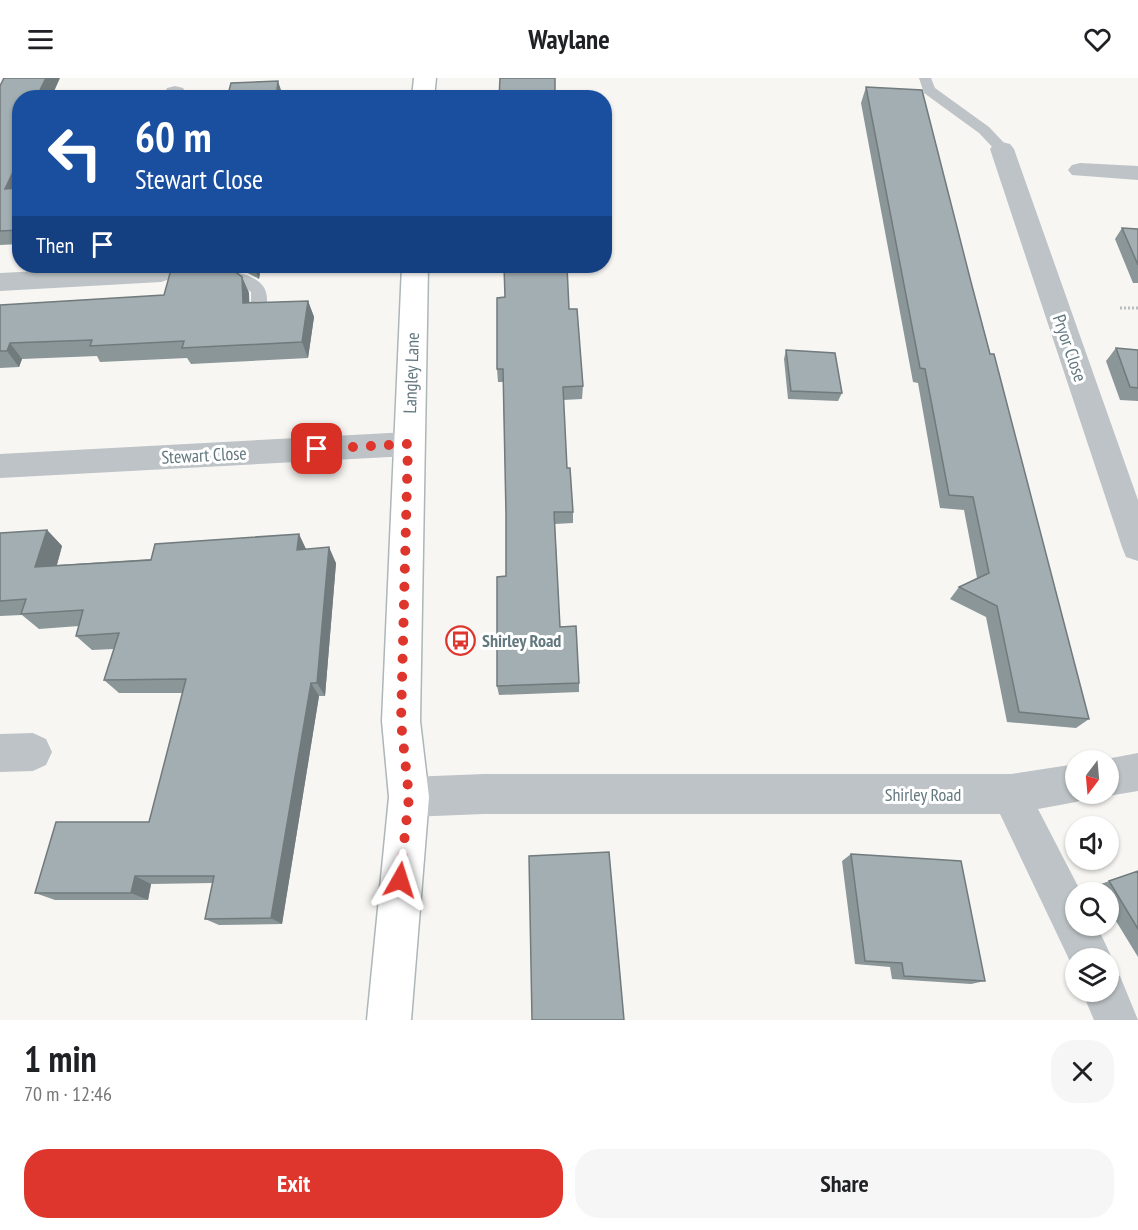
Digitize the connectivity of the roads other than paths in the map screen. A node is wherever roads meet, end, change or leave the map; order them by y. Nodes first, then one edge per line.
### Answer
1 (925, 78) edge
2 (1002, 149) joint
3 (1080, 170) dead end
4 (1138, 173) edge
5 (101, 273) edge
6 (207, 273) edge
7 (415, 273) edge
8 (0, 282) edge
9 (259, 309) edge
10 (408, 444) junction
11 (0, 466) edge
12 (1138, 547) edge
13 (1138, 772) edge
14 (1119, 775) edge
15 (1065, 785) edge
16 (1011, 794) junction
17 (409, 797) junction
18 (1065, 904) edge
19 (1108, 1002) edge
20 (389, 1020) edge
21 (1116, 1020) edge

1 - 2 lane
2 - 12 street, Pryor Close
3 - 4 street
5 - 8 street
6 - 9 lane
7 - 10 street, Langley Lane
10 - 11 street, Stewart Close
10 - 17 street, Langley Lane
13 - 14 street
15 - 16 street, Shirley Road
16 - 17 street, Shirley Road
16 - 18 street
17 - 20 street, Langley Lane
19 - 21 street

